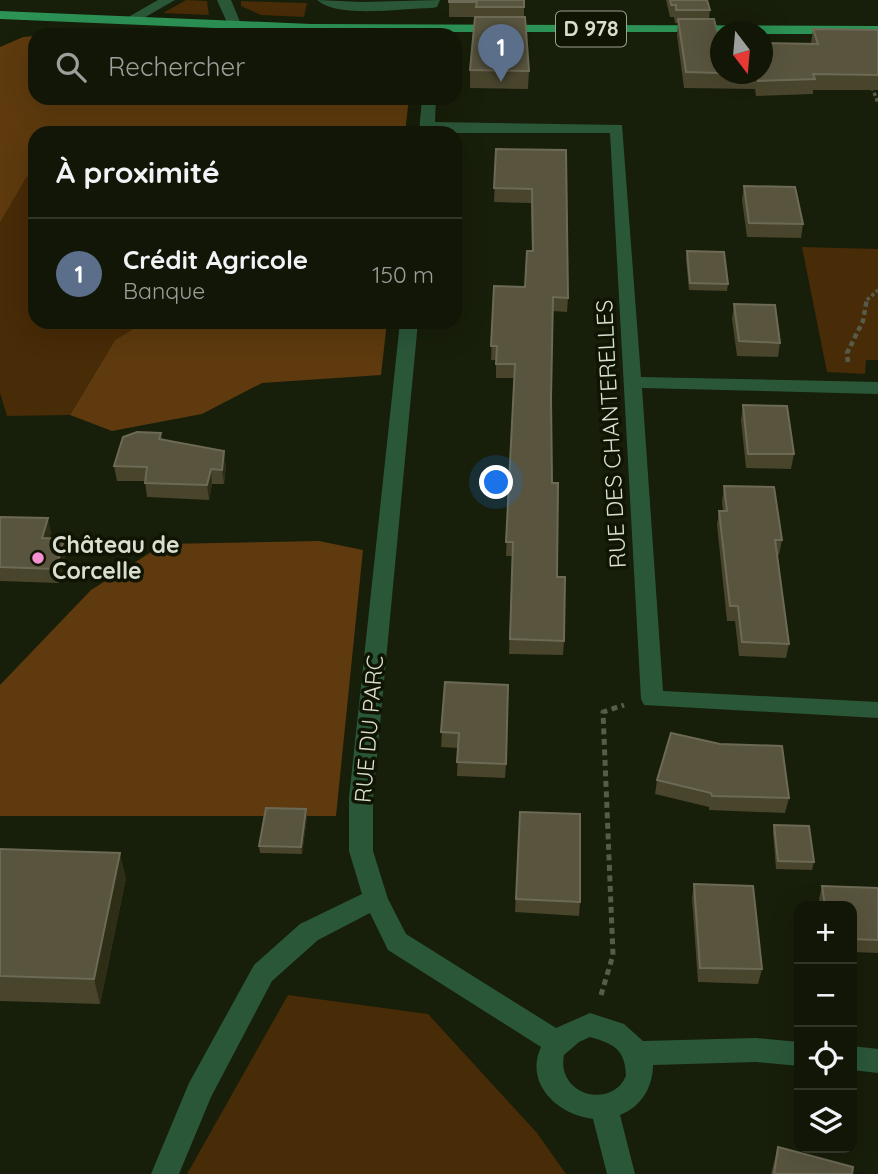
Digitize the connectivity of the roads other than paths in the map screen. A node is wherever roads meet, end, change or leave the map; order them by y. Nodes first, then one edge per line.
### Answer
1 (168, 0) edge
2 (224, 0) edge
3 (324, 0) edge
4 (404, 1) edge
5 (433, 2) edge
6 (0, 15) edge
7 (130, 20) junction
8 (234, 24) junction
9 (334, 28) edge
10 (878, 30) edge
11 (462, 32) edge
12 (429, 105) edge
13 (428, 126) edge
14 (462, 130) edge
15 (408, 329) edge
16 (633, 382) junction
17 (878, 388) edge
18 (878, 710) edge
19 (376, 899) junction
20 (556, 1042) junction
21 (637, 1052) junction
22 (794, 1054) edge
23 (857, 1059) edge
24 (878, 1061) edge
25 (604, 1107) junction
26 (165, 1174) edge
27 (621, 1174) edge

1 - 7 street
2 - 8 street
3 - 4 street
4 - 5 street
6 - 7 main road, D 978
7 - 8 main road, D 978
8 - 9 main road, D 978
10 - 11 main road, D 978
12 - 13 street
14 - 16 street, RUE DES CHANTERELLES
15 - 19 street, RUE DU PARC
16 - 17 street
16 - 18 street, RUE DES CHANTERELLES
19 - 20 street, RUE DU PARC
19 - 26 street
20 - 21 street
20 - 25 street
21 - 22 street
21 - 25 street
23 - 24 street
25 - 27 street

